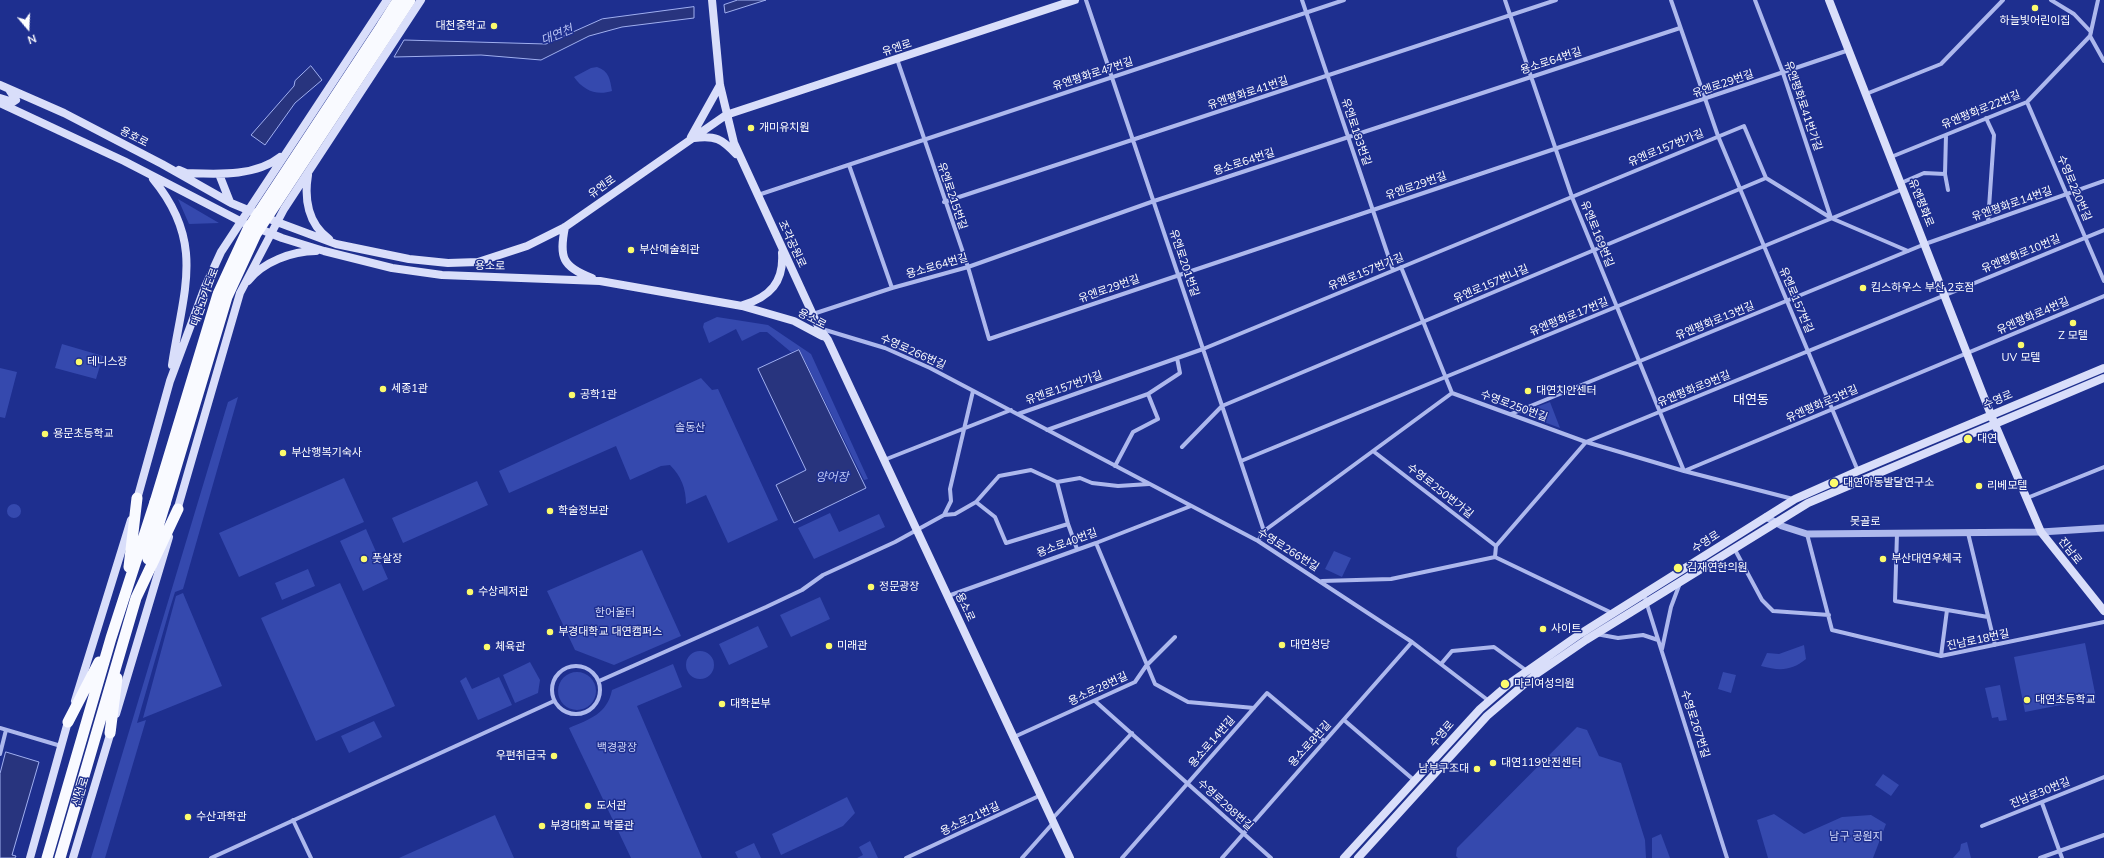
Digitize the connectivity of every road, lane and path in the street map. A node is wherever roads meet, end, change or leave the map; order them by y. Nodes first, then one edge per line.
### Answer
1 (387, 0) edge
2 (398, 0) edge
3 (410, 0) edge
4 (420, 0) edge
5 (1075, 0) edge
6 (1086, 0) edge
7 (1302, 0) edge
8 (1344, 0) edge
9 (1505, 0) edge
10 (1556, 0) edge
11 (1671, 0) edge
12 (1755, 0) edge
13 (1829, 0) edge
14 (2003, 0) edge
15 (2051, 0) edge
16 (2098, 0) edge
17 (712, 2) edge
18 (1306, 12) junction
19 (1511, 15) junction
20 (387, 26) junction
21 (1680, 28) junction
22 (2090, 36) junction
23 (1849, 50) junction
24 (898, 59) junction
25 (2104, 61) edge
26 (1783, 73) junction
27 (1327, 76) junction
28 (1112, 77) junction
29 (1531, 77) junction
30 (0, 85) edge
31 (720, 85) junction
32 (10, 91) junction
33 (1866, 94) junction
34 (0, 98) edge
35 (1705, 100) junction
36 (2027, 102) junction
37 (0, 104) edge
38 (726, 115) junction
39 (1986, 118) junction
40 (1946, 135) junction
41 (1718, 136) junction
42 (1348, 137) junction
43 (691, 138) junction
44 (924, 140) junction
45 (1133, 140) junction
46 (1556, 149) junction
47 (285, 153) junction
48 (738, 156) junction
49 (1891, 157) junction
50 (162, 164) junction
51 (849, 165) junction
52 (309, 171) junction
53 (219, 174) junction
54 (1945, 174) junction
55 (150, 175) junction
56 (1766, 178) junction
57 (2104, 181) edge
58 (1902, 186) junction
59 (1740, 189) junction
60 (1948, 190) dead end
61 (2067, 194) junction
62 (758, 195) junction
63 (1572, 197) junction
64 (1154, 201) junction
65 (944, 202) junction
66 (231, 203) junction
67 (1373, 210) junction
68 (247, 211) junction
69 (1831, 218) junction
70 (240, 221) junction
71 (277, 222) junction
72 (1988, 222) junction
73 (564, 227) junction
74 (2104, 230) edge
75 (271, 234) junction
76 (2085, 238) junction
77 (336, 244) junction
78 (1925, 244) junction
79 (1764, 246) junction
80 (781, 248) junction
81 (1594, 250) junction
82 (324, 251) junction
83 (1908, 251) junction
84 (1401, 267) junction
85 (968, 268) junction
86 (1393, 270) junction
87 (1179, 275) junction
88 (600, 281) junction
89 (2104, 281) edge
90 (892, 288) junction
91 (240, 293) junction
92 (1945, 295) junction
93 (2104, 296) edge
94 (1786, 301) junction
95 (742, 306) junction
96 (1617, 307) junction
97 (812, 314) junction
98 (1423, 322) junction
99 (819, 328) junction
100 (989, 339) joint
101 (828, 340) junction
102 (1203, 349) junction
103 (1807, 352) junction
104 (1968, 352) junction
105 (1177, 358) junction
106 (1639, 362) junction
107 (2104, 368) edge
108 (1446, 377) junction
109 (2104, 378) edge
110 (170, 381) junction
111 (973, 391) junction
112 (1452, 393) junction
113 (1148, 394) junction
114 (1222, 406) junction
115 (1832, 409) junction
116 (1011, 410) junction
117 (1660, 412) junction
118 (1018, 414) junction
119 (1511, 414) junction
120 (1991, 415) junction
121 (1995, 424) junction
122 (964, 428) junction
123 (1047, 430) junction
124 (1586, 442) junction
125 (1182, 447) dead end
126 (1373, 451) junction
127 (884, 460) junction
128 (1241, 461) junction
129 (1115, 466) junction
130 (2104, 467) edge
131 (1858, 470) junction
132 (1684, 471) junction
133 (1058, 482) junction
134 (1149, 484) junction
135 (137, 498) junction
136 (2027, 498) junction
137 (1795, 499) junction
138 (976, 502) junction
139 (160, 503) junction
140 (1191, 506) junction
141 (178, 509) junction
142 (944, 515) junction
143 (1766, 517) junction
144 (1775, 522) junction
145 (1068, 524) junction
146 (2104, 528) edge
147 (916, 529) junction
148 (1264, 531) junction
149 (2041, 532) junction
150 (1897, 533) junction
151 (1968, 533) junction
152 (1807, 534) junction
153 (1258, 541) junction
154 (1096, 543) junction
155 (1496, 546) junction
156 (1734, 548) junction
157 (1077, 550) junction
158 (1495, 557) junction
159 (1322, 581) junction
160 (1680, 582) junction
161 (126, 592) junction
162 (1644, 595) junction
163 (948, 596) junction
164 (136, 598) junction
165 (1646, 604) junction
166 (1947, 610) junction
167 (2104, 611) edge
168 (1613, 614) junction
169 (1829, 615) junction
170 (1988, 617) junction
171 (2104, 622) edge
172 (1596, 634) junction
173 (1175, 637) dead end
174 (111, 638) junction
175 (1658, 640) junction
176 (1412, 642) junction
177 (122, 643) junction
178 (1995, 645) junction
179 (1662, 652) junction
180 (1941, 656) junction
181 (1441, 664) junction
182 (1146, 666) junction
183 (1527, 671) junction
184 (599, 681) junction
185 (554, 701) junction
186 (1095, 701) junction
187 (1489, 701) junction
188 (1254, 708) junction
189 (1344, 720) junction
190 (68, 722) junction
191 (0, 728) edge
192 (6, 730) junction
193 (110, 733) junction
194 (1132, 733) junction
195 (1014, 737) junction
196 (1324, 741) junction
197 (61, 746) junction
198 (0, 754) edge
199 (2104, 777) edge
200 (1415, 781) junction
201 (1188, 783) junction
202 (1041, 795) junction
203 (2042, 803) junction
204 (293, 820) junction
205 (1053, 821) junction
206 (1982, 826) dead end
207 (1244, 833) junction
208 (2104, 835) edge
209 (2060, 851) junction
210 (30, 858) edge
211 (47, 858) edge
212 (60, 858) edge
213 (73, 858) edge
214 (211, 858) edge
215 (311, 858) edge
216 (906, 858) edge
217 (1022, 858) edge
218 (1070, 858) edge
219 (1122, 858) edge
220 (1222, 858) edge
221 (1271, 858) edge
222 (1344, 858) edge
223 (1358, 858) edge
224 (1727, 858) edge
225 (2040, 858) edge
226 (2062, 858) edge

1 - 47 main road
2 - 20 highway, 대연고가도로
3 - 20 highway, 대연고가도로
4 - 52 main road
5 - 24 main road, 유엔로
6 - 28 street, 유엔로201번길
7 - 18 street, 유엔로183번길
8 - 18 street, 유엔평화로47번길
9 - 19 street, 유엔로169번길
10 - 19 street, 유엔평화로41번길
11 - 21 street, 유엔로157번길
12 - 26 street, 유엔평화로41번가길
13 - 23 main road, 유엔평화로
14 - 33 street
15 - 22 street
16 - 22 street
17 - 31 main road
18 - 27 street, 유엔로183번길
18 - 28 street, 유엔평화로47번길
19 - 27 street, 유엔평화로41번길
19 - 29 street, 유엔로169번길
20 - 139 highway, 대연고가도로, bridge
21 - 29 street, 용소로64번길
21 - 35 street, 유엔로157번길
22 - 25 street
22 - 36 street, 유엔평화로22번길
23 - 26 street, 유엔로29번길
23 - 33 main road, 유엔평화로
24 - 38 main road, 유엔로
24 - 44 street, 유엔로215번길
26 - 35 street, 유엔로29번길
26 - 69 street, 유엔평화로41번가길
27 - 42 street, 유엔로183번길
27 - 45 street, 유엔평화로41번길
28 - 44 street, 유엔평화로47번길
28 - 45 street, 유엔로201번길
29 - 42 street, 용소로64번길
29 - 46 street, 유엔로169번길
30 - 32 main road, 용호로
31 - 38 main road
31 - 43 main road
32 - 34 main road
32 - 50 main road, 용호로
33 - 49 main road, 유엔평화로
35 - 41 street, 유엔로157번길
35 - 46 street, 유엔로29번길
36 - 39 street, 유엔평화로22번길
36 - 61 street, 수영로220번길
37 - 55 main road
38 - 43 main road, 유엔로
38 - 48 main road
39 - 40 street, 유엔평화로22번길
39 - 72 street
40 - 49 street, 유엔평화로22번길
40 - 54 street
41 - 56 street
41 - 59 street, 유엔로157번길
41 - 63 street, 유엔로157번가길
42 - 64 street, 용소로64번길
42 - 67 street, 유엔로183번길
43 - 48 main road
43 - 73 main road, 유엔로
44 - 51 street, 유엔평화로47번길
44 - 65 street, 유엔로215번길
45 - 64 street, 유엔로201번길
45 - 65 street, 유엔평화로41번길
46 - 63 street, 유엔로169번길
46 - 67 street, 유엔로29번길
47 - 53 main road
47 - 68 main road
48 - 62 main road, 조각공원로
49 - 58 main road, 유엔평화로
50 - 53 main road
50 - 66 main road, 용호로
51 - 62 street, 유엔평화로47번길
51 - 90 street
52 - 71 main road
52 - 77 main road
53 - 66 main road
54 - 58 street, 유엔평화로17번길
54 - 60 street
55 - 70 main road
55 - 110 main road
56 - 59 street, 유엔로157번나길
56 - 69 street
57 - 61 street, 유엔평화로14번길
58 - 69 street, 유엔평화로17번길
58 - 78 main road, 유엔평화로
59 - 79 street, 유엔로157번길
59 - 81 street, 유엔로157번나길
61 - 72 street, 유엔평화로14번길
61 - 76 street, 수영로220번길
62 - 80 main road, 조각공원로
63 - 81 street, 유엔로169번길
63 - 84 street, 유엔로157번가길
64 - 85 street, 용소로64번길
64 - 87 street, 유엔로201번길
65 - 85 street, 유엔로215번길
66 - 68 main road, 용호로
67 - 86 street, 유엔로183번길
67 - 87 street, 유엔로29번길
68 - 70 main road
68 - 71 main road, 용호로
69 - 79 street, 유엔평화로17번길
69 - 83 street
70 - 75 main road, 용소로
70 - 110 main road
71 - 75 main road
71 - 77 main road
72 - 78 street, 유엔평화로14번길
73 - 77 main road, 유엔로
73 - 88 main road
74 - 76 street, 유엔평화로10번길
75 - 82 main road, 용소로
75 - 91 main road
76 - 89 street, 수영로220번길
76 - 92 street, 유엔평화로10번길
78 - 83 street, 유엔평화로13번길
78 - 92 main road, 유엔평화로
79 - 94 street, 유엔로157번길
79 - 96 street, 유엔평화로17번길
80 - 95 main road
80 - 97 main road, 조각공원로
81 - 96 street, 유엔로169번길
81 - 98 street, 유엔로157번나길
82 - 88 main road, 용소로
82 - 91 main road
83 - 94 street, 유엔평화로13번길
84 - 86 street, 유엔로157번가길
84 - 98 street
85 - 90 street, 용소로64번길
85 - 100 street, 유엔로215번길
86 - 102 street, 유엔로157번가길
87 - 100 street, 유엔로29번길
87 - 102 street, 유엔로201번길
88 - 95 main road, 용소로
90 - 97 street, 용소로64번길
91 - 141 main road, 신선로
92 - 103 street, 유엔평화로9번길
92 - 104 main road, 유엔평화로
93 - 104 street, 유엔평화로4번길
94 - 103 street, 유엔로157번길
94 - 106 street, 유엔평화로13번길
95 - 101 main road, 용소로
96 - 106 street, 유엔로169번길
96 - 108 street, 유엔평화로17번길
97 - 99 main road, 조각공원로
98 - 108 street
98 - 114 street, 유엔로157번나길
99 - 101 main road, 조각공원로
99 - 111 street, 수영로266번길
101 - 127 main road, 용소로
102 - 105 street, 유엔로157번가길
102 - 114 street, 유엔로201번길
103 - 115 street, 유엔로157번길
103 - 117 street, 유엔평화로9번길
104 - 115 street, 유엔평화로3번길
104 - 120 main road, 유엔평화로
105 - 113 street
105 - 118 street, 유엔로157번가길
106 - 117 street, 유엔로169번길
106 - 119 street, 유엔평화로13번길
107 - 120 main road, 수영로
108 - 112 street
108 - 128 street, 유엔평화로17번길
109 - 121 main road, 수영로
110 - 135 main road
111 - 116 street, 수영로266번길
111 - 122 street
112 - 119 street, 수영로250번길
112 - 126 street
113 - 123 street
113 - 129 street
114 - 125 street
114 - 128 street, 유엔로201번길
115 - 131 street, 유엔로157번길
115 - 132 street, 유엔평화로3번길
116 - 118 street, 수영로266번길
116 - 122 street
117 - 124 street, 유엔평화로9번길
117 - 132 street, 유엔로169번길
118 - 123 street, 수영로266번길
119 - 124 street, 수영로250번길
120 - 121 main road, 진남로
120 - 131 main road, 수영로
121 - 136 main road, 진남로
121 - 144 main road, 수영로
122 - 127 street
122 - 142 street
123 - 129 street, 수영로266번길
124 - 132 street, 수영로250번길
124 - 155 street, 유엔평화로9번길
126 - 148 street
126 - 155 street, 수영로250번가길
127 - 147 main road, 용소로
128 - 148 street, 유엔로201번길
129 - 134 street, 수영로266번길
130 - 136 street
131 - 137 main road, 수영로
132 - 137 street, 수영로250번길
133 - 134 street
133 - 138 street
133 - 145 street
134 - 140 street, 수영로266번길
135 - 161 highway
135 - 190 main road
136 - 149 main road, 진남로
137 - 143 main road, 수영로
138 - 142 street
138 - 145 street
139 - 161 highway, 대연고가도로
139 - 164 highway, 대연고가도로
140 - 153 street, 수영로266번길
140 - 154 street, 용소로40번길
141 - 164 highway
141 - 193 main road, 신선로
142 - 147 street
143 - 144 street, 못골로
143 - 162 main road, 수영로
144 - 152 street, 못골로
144 - 156 main road, 수영로
145 - 157 street
146 - 149 street, 못골로
147 - 163 main road, 용소로
147 - 184 street
148 - 153 street
149 - 151 street, 못골로
149 - 167 main road, 진남로
150 - 151 street, 못골로
150 - 152 street, 못골로
150 - 166 street
151 - 170 street
152 - 169 street
153 - 159 street, 수영로266번길
154 - 157 street, 용소로40번길
154 - 182 street
155 - 158 street
156 - 160 main road, 수영로
156 - 169 street
157 - 163 street, 용소로40번길
158 - 159 street, 수영로266번길
158 - 168 street
159 - 176 street
160 - 165 main road, 수영로
160 - 179 street
161 - 174 highway, 대연고가도로
162 - 165 street, 수영로267번길
162 - 168 main road, 수영로
163 - 195 main road, 용소로
164 - 177 highway
165 - 172 main road, 수영로
165 - 175 street, 수영로267번길
166 - 170 street
166 - 180 street
168 - 183 main road, 수영로
169 - 180 street, 진남로18번길
170 - 178 street
171 - 178 street, 진남로18번길
172 - 175 street
172 - 223 main road, 수영로
173 - 182 street, 용소로28번길
174 - 190 highway
174 - 211 highway
175 - 179 street, 수영로267번길
176 - 181 street
176 - 189 street, 용소로8번길
177 - 193 highway
177 - 212 highway
178 - 180 street, 진남로18번길
179 - 224 street, 수영로267번길
181 - 183 street
181 - 187 street
182 - 186 street, 용소로28번길
182 - 188 street
183 - 187 main road, 수영로
184 - 185 street
184 - 185 street
185 - 204 street
186 - 194 street, 수영로298번길
186 - 195 street, 용소로28번길
187 - 200 main road, 수영로
188 - 196 street, 용소로14번길
188 - 201 street, 용소로14번길
189 - 196 street, 용소로8번길
189 - 200 street
190 - 197 main road
191 - 192 street
192 - 197 street
192 - 198 street
193 - 213 main road, 신선로
194 - 201 street, 수영로298번길
194 - 205 street
195 - 202 main road, 용소로
196 - 207 street, 용소로8번길
197 - 210 main road
199 - 203 street, 진남로30번길
200 - 222 main road, 수영로
201 - 207 street, 수영로298번길
201 - 219 street, 용소로14번길
202 - 205 main road, 용소로
202 - 216 street, 용소로21번길
203 - 206 street, 진남로30번길
203 - 209 street
204 - 214 street
204 - 215 street
205 - 217 street
205 - 218 main road, 용소로
207 - 220 street, 용소로8번길
207 - 221 street, 수영로298번길
208 - 209 street
209 - 225 street
209 - 226 street

